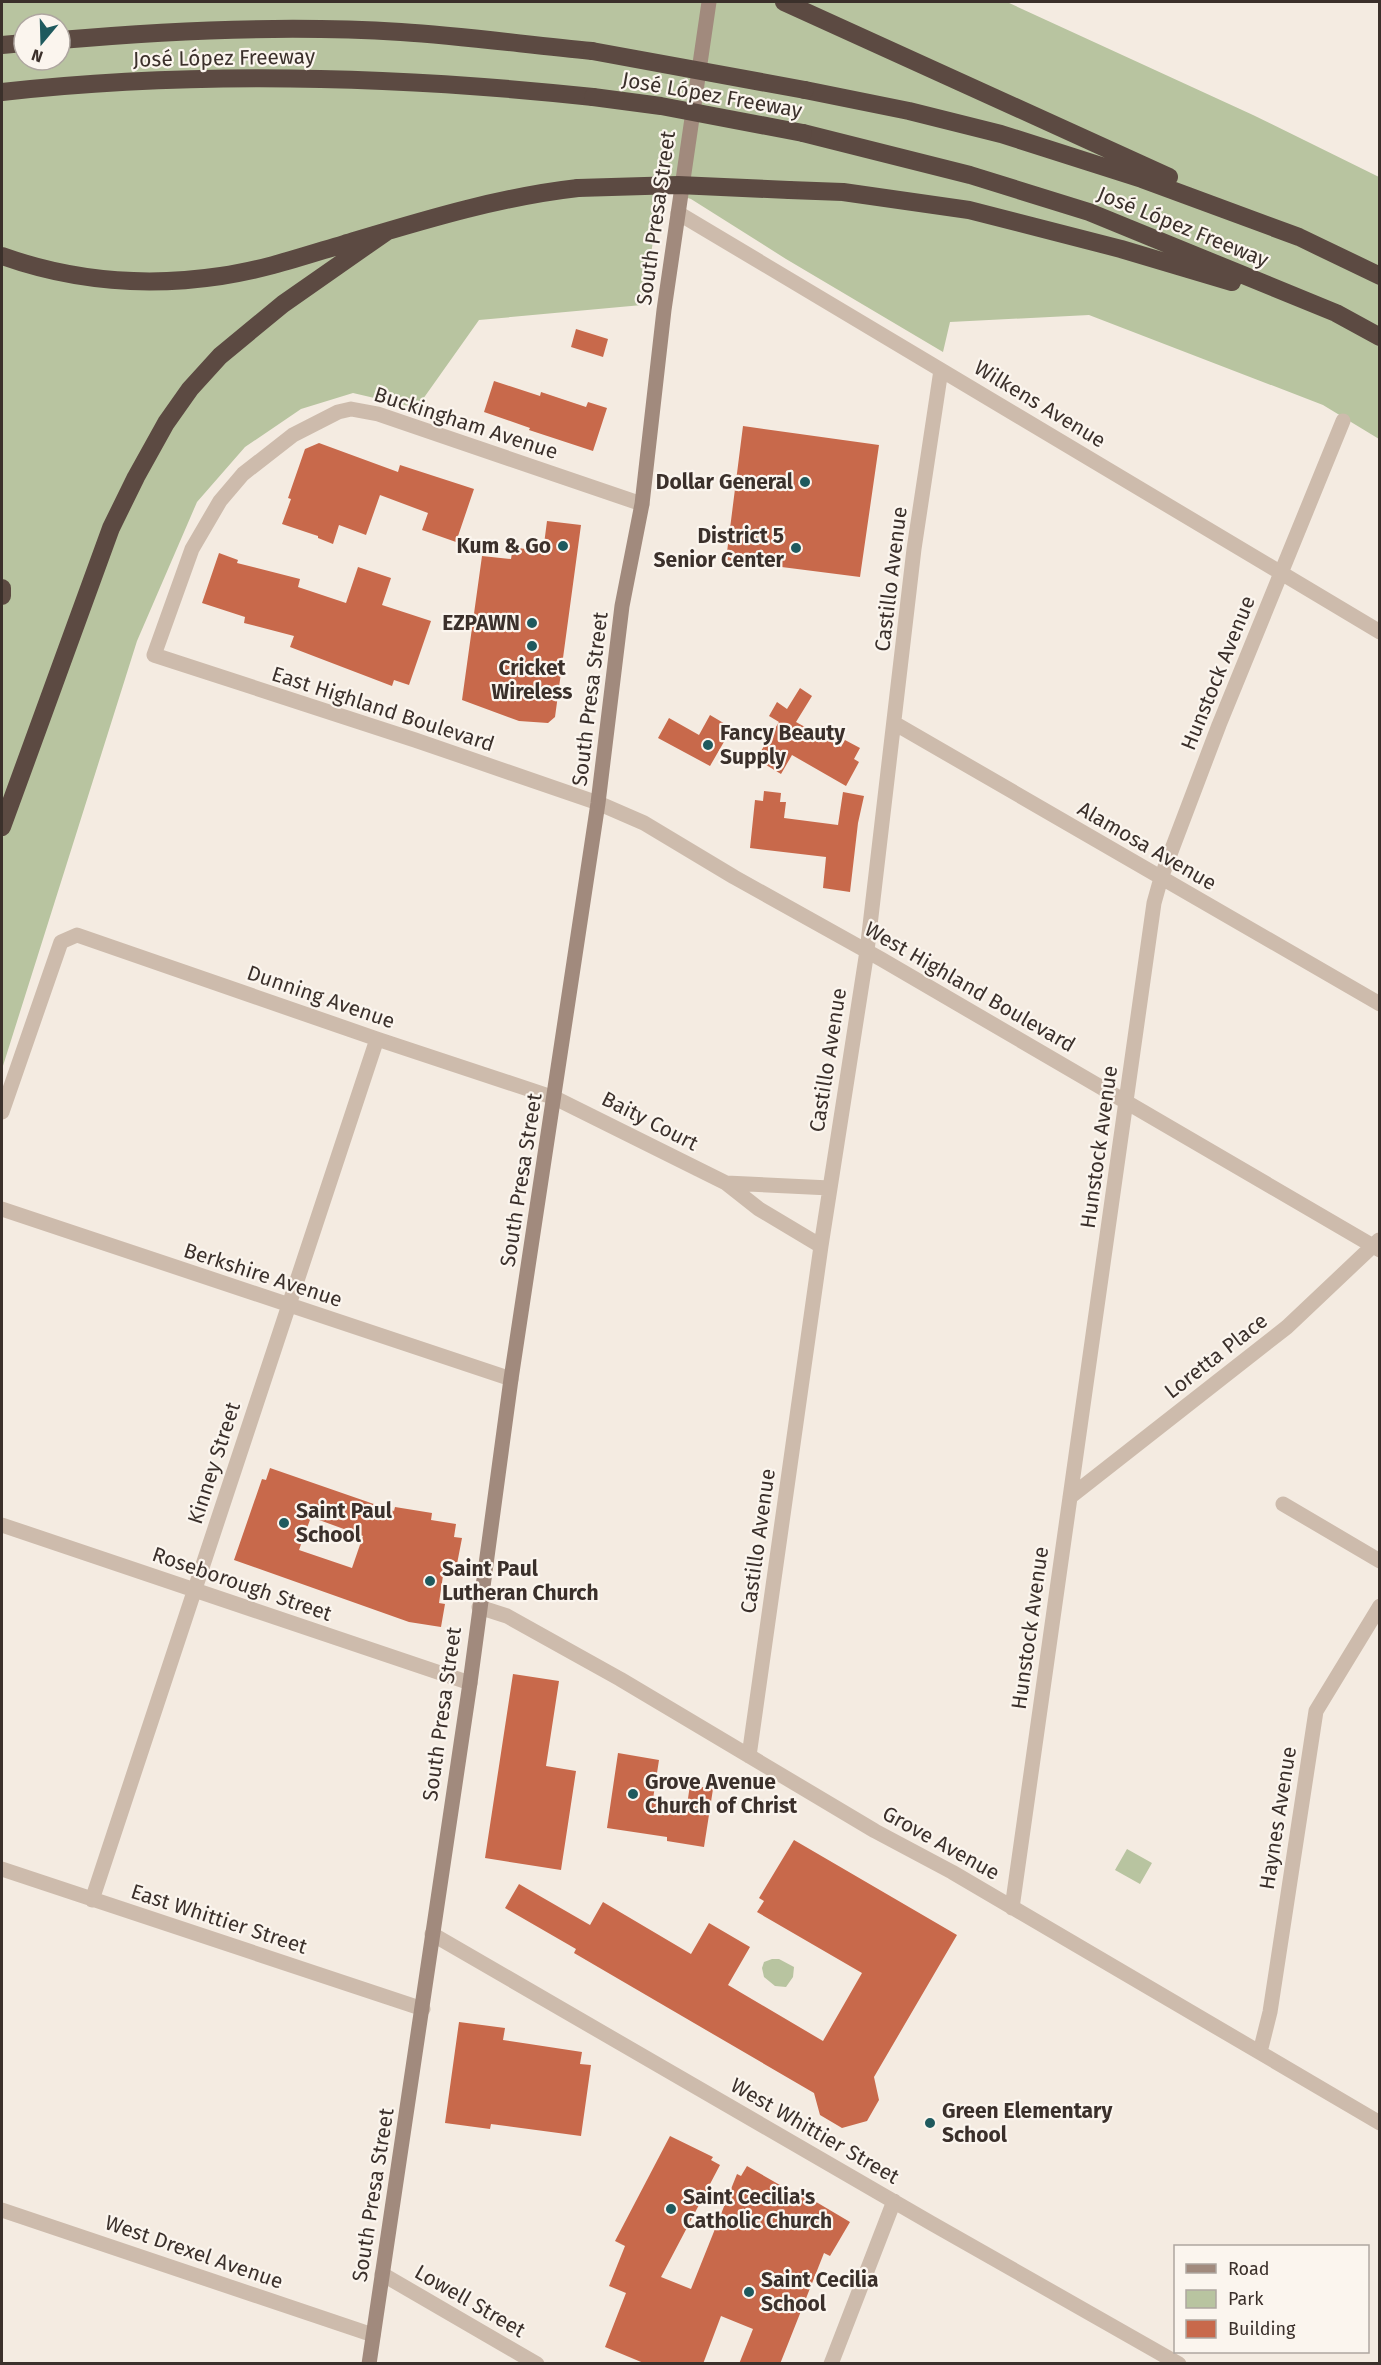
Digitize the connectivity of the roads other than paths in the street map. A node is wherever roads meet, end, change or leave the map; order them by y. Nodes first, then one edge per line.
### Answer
1 (709, 2) edge
2 (784, 2) edge
3 (72, 39) edge
4 (2, 92) edge
5 (678, 213) junction
6 (386, 232) junction
7 (1299, 237) junction
8 (2, 256) edge
9 (1380, 276) edge
10 (1336, 313) junction
11 (1380, 337) edge
12 (941, 370) junction
13 (1343, 421) dead end
14 (642, 504) junction
15 (1281, 574) junction
16 (2, 588) edge
17 (2, 596) edge
18 (1380, 632) edge
19 (154, 655) joint
20 (894, 723) junction
21 (598, 803) junction
22 (2, 827) edge
23 (1161, 878) junction
24 (867, 951) junction
25 (1380, 1004) edge
26 (377, 1039) junction
27 (555, 1098) junction
28 (1127, 1103) junction
29 (2, 1113) edge
30 (726, 1183) junction
31 (830, 1188) junction
32 (2, 1209) edge
33 (1377, 1245) edge
34 (821, 1246) junction
35 (289, 1306) junction
36 (511, 1379) junction
37 (1070, 1497) junction
38 (1283, 1504) dead end
39 (2, 1525) edge
40 (1380, 1561) edge
41 (195, 1590) junction
42 (1380, 1606) edge
43 (479, 1608) junction
44 (470, 1683) junction
45 (749, 1756) junction
46 (2, 1869) edge
47 (92, 1900) junction
48 (1012, 1908) junction
49 (432, 1934) junction
50 (423, 2009) junction
51 (1260, 2052) junction
52 (1380, 2123) edge
53 (894, 2201) junction
54 (2, 2210) edge
55 (382, 2274) junction
56 (373, 2335) junction
57 (369, 2364) edge
58 (537, 2364) edge
59 (831, 2364) edge
60 (1179, 2364) edge

1 - 5 main road, South Presa Street
2 - 7 highway
3 - 7 highway, José López Freeway, bridge
4 - 10 highway, José López Freeway, bridge
5 - 12 street, Wilkens Avenue
5 - 14 main road, South Presa Street
6 - 8 highway
6 - 10 highway, bridge
6 - 22 highway
7 - 9 highway, José López Freeway
10 - 11 highway, José López Freeway
12 - 15 street, Wilkens Avenue
12 - 20 street, Castillo Avenue
13 - 15 street, Hunstock Avenue
14 - 19 street, Buckingham Avenue
14 - 21 main road, South Presa Street
15 - 18 street, Wilkens Avenue
15 - 23 street, Hunstock Avenue
16 - 17 highway
19 - 21 street, East Highland Boulevard
20 - 23 street, Alamosa Avenue
20 - 24 street, Castillo Avenue
21 - 24 street, West Highland Boulevard
21 - 27 main road, South Presa Street
23 - 25 street, Alamosa Avenue
23 - 28 street, Hunstock Avenue
24 - 28 street, West Highland Boulevard
24 - 31 street, Castillo Avenue
26 - 27 street, Dunning Avenue
26 - 29 street, Dunning Avenue
26 - 35 street, Kinney Street
27 - 30 street, Baity Court
27 - 36 main road, South Presa Street
28 - 33 street, West Highland Boulevard
28 - 37 street, Hunstock Avenue
30 - 31 street, Baity Court
30 - 34 street, Baity Court
31 - 34 street, Castillo Avenue
32 - 35 street, Berkshire Avenue
33 - 37 street, Loretta Place
34 - 45 street, Castillo Avenue
35 - 36 street, Berkshire Avenue
35 - 41 street, Kinney Street
36 - 43 main road, South Presa Street
37 - 48 street, Hunstock Avenue
38 - 40 street
39 - 41 street, Roseborough Street
41 - 44 street, Roseborough Street
41 - 47 street, Kinney Street
42 - 51 street, Haynes Avenue
43 - 44 main road, South Presa Street
43 - 45 street, Grove Avenue
44 - 49 main road, South Presa Street
45 - 48 street, Grove Avenue
46 - 47 street, East Whittier Street
47 - 50 street, East Whittier Street
48 - 51 street, Grove Avenue
49 - 50 main road, South Presa Street
49 - 53 street, West Whittier Street
50 - 55 main road, South Presa Street
51 - 52 street, Grove Avenue
53 - 59 street
53 - 60 street, West Whittier Street
54 - 56 street, West Drexel Avenue
55 - 56 main road, South Presa Street
55 - 58 street, Lowell Street
56 - 57 main road, South Presa Street

